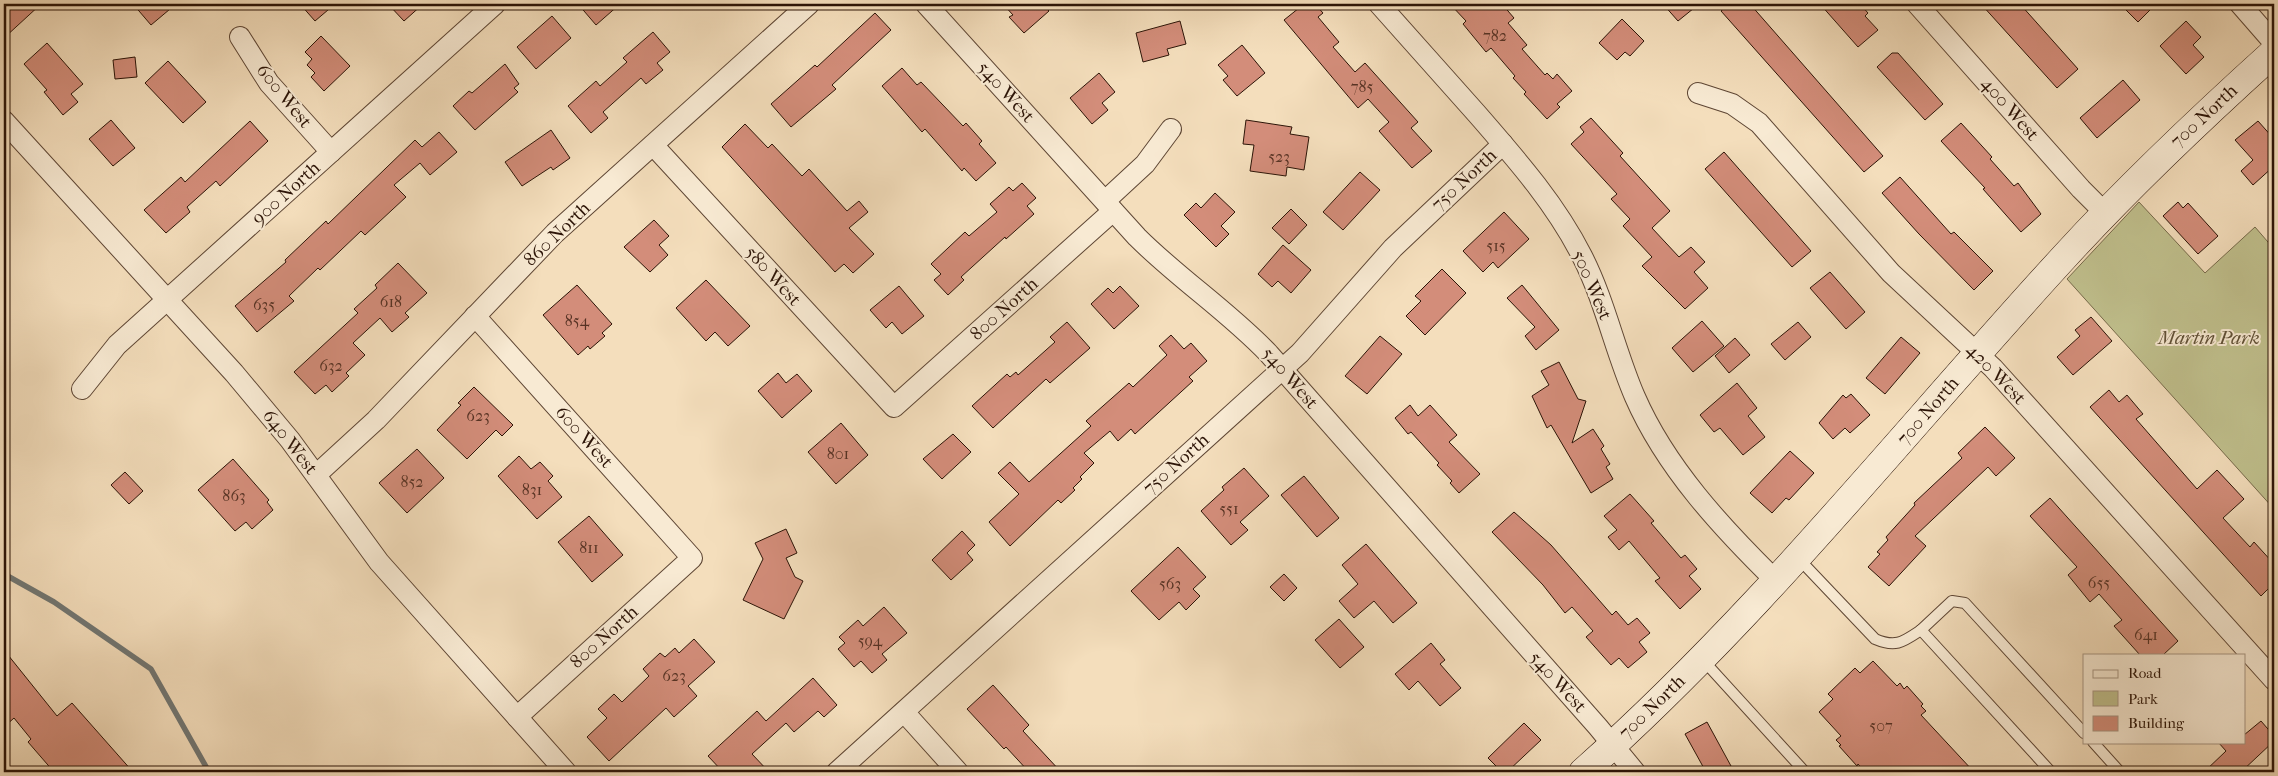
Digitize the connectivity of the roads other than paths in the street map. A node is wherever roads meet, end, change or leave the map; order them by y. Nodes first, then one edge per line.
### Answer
1 (494, 4) edge
2 (809, 4) edge
3 (926, 4) edge
4 (1379, 4) edge
5 (1917, 4) edge
6 (2240, 4) edge
7 (240, 37) dead end
8 (2274, 43) edge
9 (2274, 52) edge
10 (1698, 93) dead end
11 (4, 121) edge
12 (1171, 129) dead end
13 (1503, 144) junction
14 (653, 145) junction
15 (331, 152) junction
16 (1109, 206) junction
17 (2105, 213) junction
18 (167, 300) junction
19 (475, 316) junction
20 (1978, 354) junction
21 (1282, 368) junction
22 (82, 389) dead end
23 (894, 407) joint
24 (316, 475) junction
25 (692, 558) joint
26 (1798, 558) junction
27 (1777, 582) junction
28 (1920, 630) junction
29 (1702, 659) junction
30 (2274, 680) edge
31 (904, 712) junction
32 (517, 717) junction
33 (2083, 732) edge
34 (2095, 744) edge
35 (1613, 745) junction
36 (2047, 771) edge
37 (566, 772) edge
38 (837, 772) edge
39 (958, 772) edge
40 (1583, 772) edge
41 (1635, 772) edge
42 (1805, 772) edge
43 (2120, 772) edge

1 - 15 street, 900 North
2 - 14 street, 860 North
3 - 16 street, 540 West
4 - 13 street, 500 West
5 - 17 street, 400 West
6 - 8 street
7 - 15 street, 600 West
9 - 17 street, 700 North
10 - 20 street, 420 West
11 - 18 street, 640 West
12 - 16 street, 800 North
13 - 21 street, 750 North
13 - 27 street, 500 West
14 - 19 street, 860 North
14 - 23 street, 580 West
15 - 18 street, 900 North
16 - 21 street, 540 West
16 - 23 street, 800 North
17 - 20 street, 700 North
18 - 22 street, 900 North
18 - 24 street, 640 West
19 - 24 street, 860 North
19 - 25 street, 600 West
20 - 26 street, 700 North
20 - 30 street, 420 West
21 - 31 street, 750 North
21 - 35 street, 540 West
24 - 32 street, 640 West
25 - 32 street, 800 North
26 - 27 street, 700 North
26 - 28 lane
27 - 29 street, 700 North
28 - 33 lane
28 - 36 lane
29 - 35 street, 700 North
29 - 42 lane
31 - 38 street, 750 North
31 - 39 street
32 - 37 street, 640 West
34 - 43 lane
35 - 40 street, 700 North
35 - 41 street, 540 West

